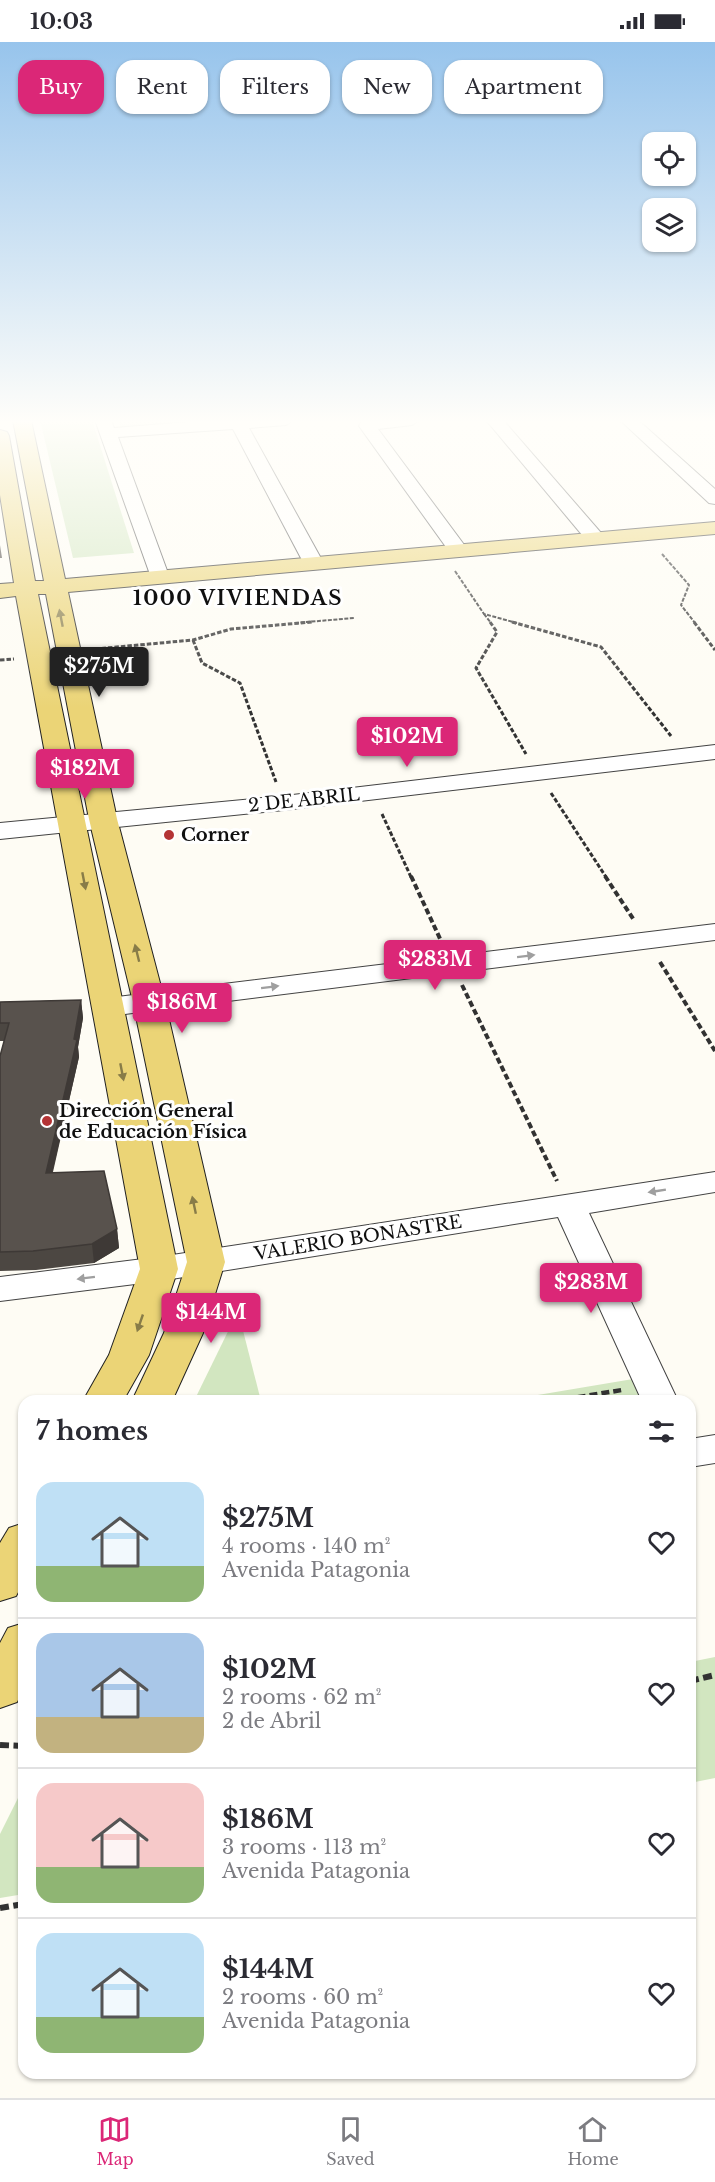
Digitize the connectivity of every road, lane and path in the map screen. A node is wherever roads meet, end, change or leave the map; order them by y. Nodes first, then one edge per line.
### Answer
1 (13, 516) edge
2 (41, 516) edge
3 (137, 516) edge
4 (289, 516) edge
5 (430, 516) edge
6 (576, 516) edge
7 (715, 516) edge
8 (715, 528) edge
9 (590, 533) junction
10 (645, 534) junction
11 (450, 547) junction
12 (310, 556) junction
13 (156, 570) junction
14 (0, 577) edge
15 (54, 579) junction
16 (25, 582) junction
17 (0, 591) edge
18 (484, 614) junction
19 (354, 618) dead end
20 (193, 640) junction
21 (715, 650) edge
22 (68, 651) junction
23 (715, 752) edge
24 (686, 756) junction
25 (539, 775) junction
26 (372, 793) junction
27 (284, 803) junction
28 (88, 821) junction
29 (0, 831) edge
30 (715, 932) edge
31 (647, 940) junction
32 (452, 965) junction
33 (149, 1002) junction
34 (109, 1007) junction
35 (715, 1051) edge
36 (715, 1182) edge
37 (569, 1206) junction
38 (206, 1262) junction
39 (159, 1269) junction
40 (0, 1289) edge
41 (657, 1393) edge
42 (106, 1395) edge
43 (155, 1395) edge
44 (631, 1395) edge
45 (715, 1449) edge
46 (696, 1452) edge
47 (18, 1551) edge
48 (0, 1583) edge
49 (18, 1654) edge
50 (715, 1675) edge
51 (696, 1679) edge
52 (0, 1688) edge
53 (0, 1745) edge
54 (18, 1746) edge
55 (18, 1905) edge
56 (0, 1908) edge

1 - 16 main road
2 - 15 main road
3 - 13 street
4 - 12 street
5 - 11 street
6 - 9 street
7 - 9 main road
8 - 10 main road
9 - 10 main road
9 - 11 main road
10 - 21 path
11 - 12 main road
11 - 18 path
12 - 13 main road
13 - 15 main road
14 - 16 main road
15 - 16 main road
22 -> 15 main road
16 - 17 main road
16 - 28 main road
18 - 24 path
18 - 25 path
19 - 20 path
20 - 22 path
20 - 27 path
22 - 28 main road
23 - 24 street, 2 DE ABRIL
24 - 25 street, 2 DE ABRIL
25 - 26 street, 2 DE ABRIL
25 - 31 path
26 - 27 street, 2 DE ABRIL
26 - 32 path
27 - 28 street, 2 DE ABRIL
28 - 29 street, 2 DE ABRIL
33 -> 28 main road
28 -> 34 main road
30 - 31 street
32 -> 31 street
31 - 35 path
33 -> 32 street
32 - 37 path
33 - 34 street
38 -> 33 main road
34 -> 39 main road
36 -> 37 street, VALERIO BONASTRE
37 - 38 street, VALERIO BONASTRE
37 - 41 street
38 - 39 street, VALERIO BONASTRE
38 - 43 main road
39 -> 40 street, VALERIO BONASTRE
39 -> 42 main road
41 - 44 path
45 - 46 street
47 - 48 main road
49 - 52 main road
50 - 51 path
53 - 54 path
55 - 56 path

